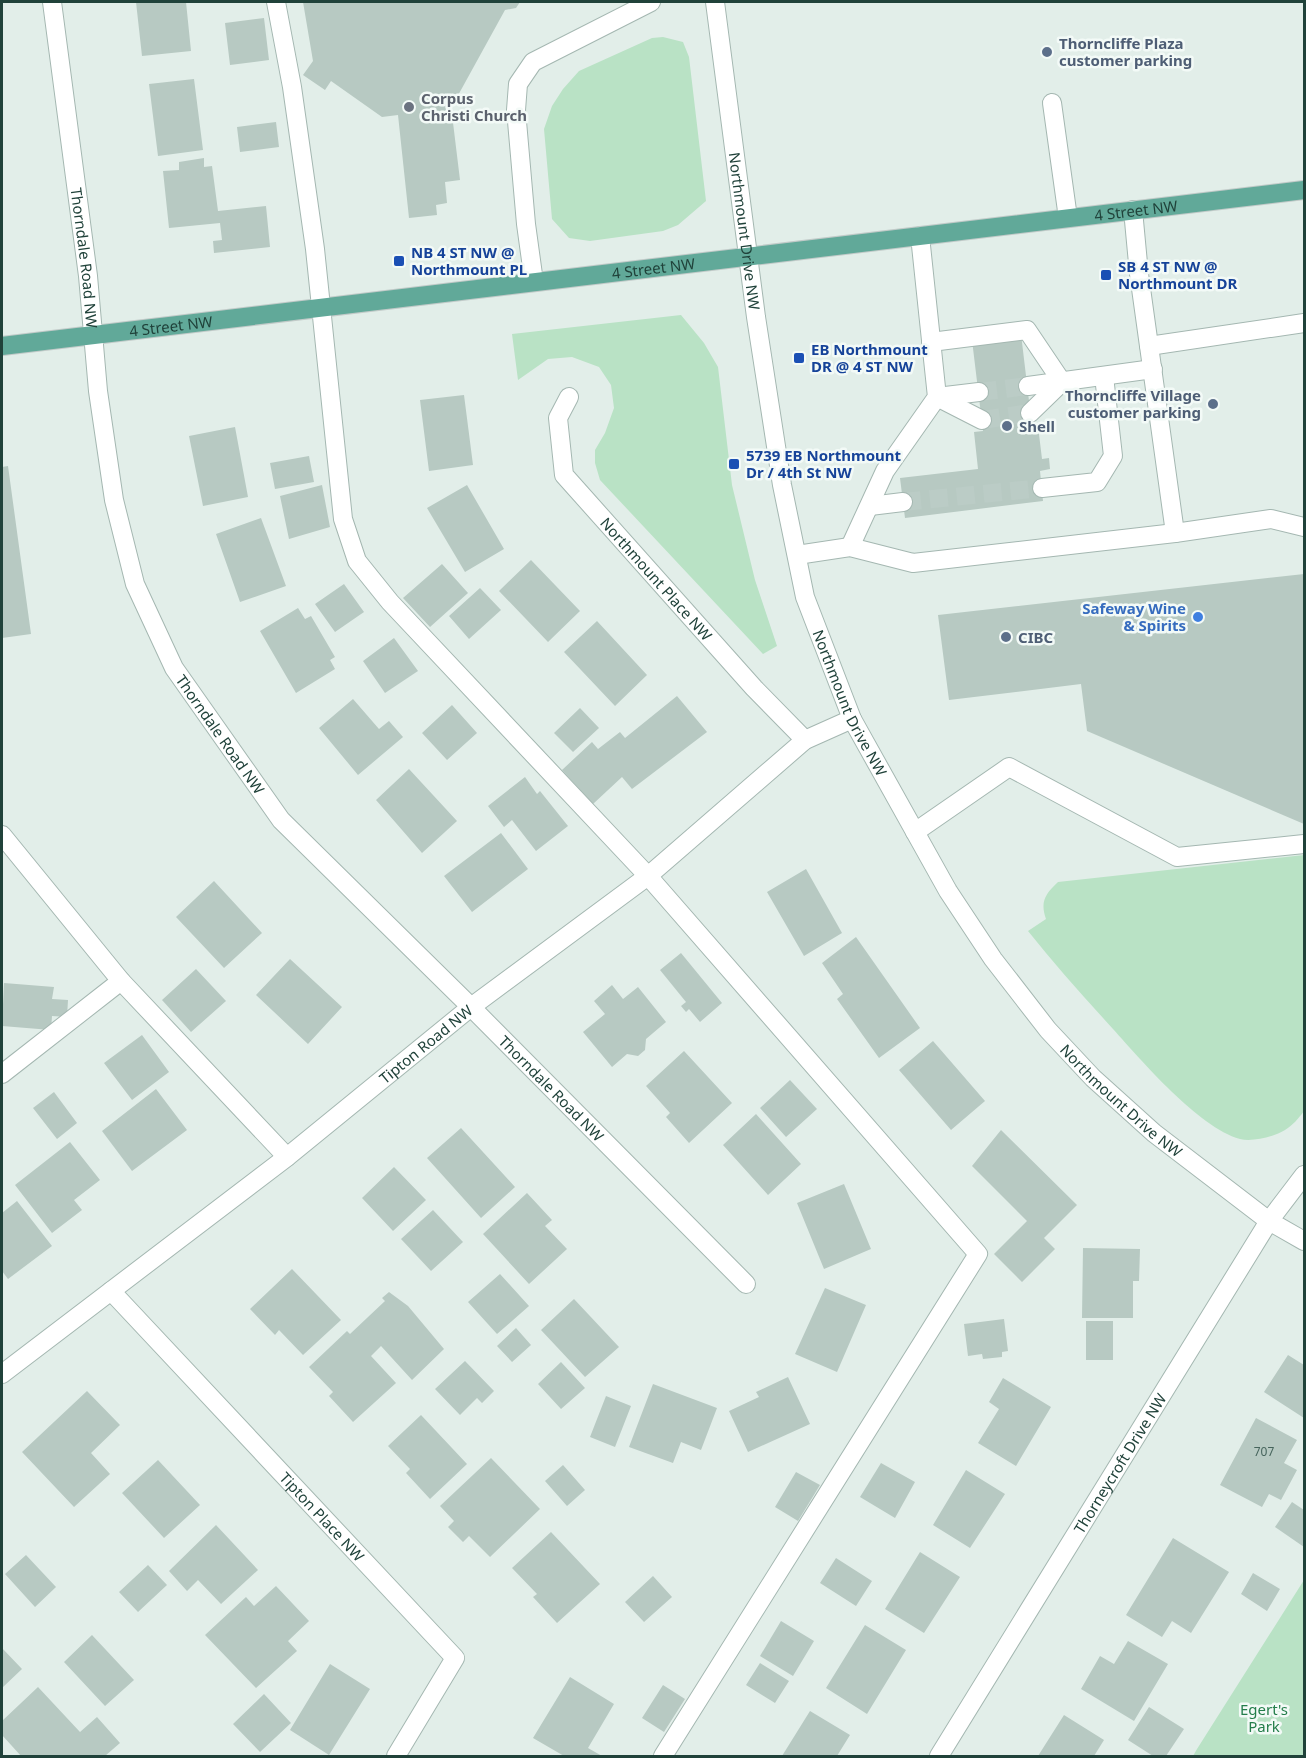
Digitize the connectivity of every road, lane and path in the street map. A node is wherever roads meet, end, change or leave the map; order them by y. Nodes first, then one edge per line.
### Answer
1 (52, 2) edge
2 (276, 2) edge
3 (651, 2) edge
4 (715, 2) edge
5 (1052, 102) dead end
6 (1305, 190) edge
7 (1133, 210) junction
8 (1068, 218) junction
9 (920, 236) junction
10 (747, 256) junction
11 (534, 282) junction
12 (320, 308) junction
13 (1305, 323) edge
14 (93, 335) junction
15 (931, 342) junction
16 (2, 346) edge
17 (1149, 346) junction
18 (1153, 369) junction
19 (1104, 376) junction
20 (1062, 381) junction
21 (1028, 386) tunnel mouth
22 (979, 392) tunnel mouth
23 (568, 397) dead end
24 (937, 397) junction
25 (1030, 413) tunnel mouth
26 (982, 420) tunnel mouth
27 (1042, 488) tunnel mouth
28 (903, 502) tunnel mouth
29 (870, 506) junction
30 (1305, 527) edge
31 (1175, 534) junction
32 (850, 547) junction
33 (796, 555) junction
34 (852, 719) junction
35 (805, 740) junction
36 (915, 832) junction
37 (2, 835) edge
38 (1305, 844) edge
39 (648, 876) junction
40 (121, 981) junction
41 (471, 1007) junction
42 (2, 1074) edge
43 (287, 1157) junction
44 (1305, 1175) edge
45 (1269, 1221) junction
46 (1305, 1241) edge
47 (746, 1284) dead end
48 (111, 1291) junction
49 (2, 1374) edge
50 (396, 1756) edge
51 (663, 1756) edge
52 (939, 1756) edge

1 - 14 street, Thorndale Road NW
2 - 12 street
3 - 11 street
4 - 10 street, Northmount Drive NW
5 - 8 street
6 - 7 main road, 4 Street NW
7 - 8 main road, 4 Street NW
7 - 17 street
8 - 9 main road, 4 Street NW
9 - 10 main road, 4 Street NW
9 - 15 street
10 - 11 main road, 4 Street NW
10 - 33 street, Northmount Drive NW
11 - 12 main road, 4 Street NW
12 - 14 main road, 4 Street NW
12 - 39 street
13 - 17 street
14 - 16 main road, 4 Street NW
14 - 41 street, Thorndale Road NW
15 - 20 street
15 - 24 street
17 - 18 street
18 - 19 street
18 - 31 street
19 - 20 street
19 - 27 street
20 - 21 street
20 - 25 street
22 - 24 street
23 - 35 street, Northmount Place NW
24 - 26 street
24 - 29 street
28 - 29 street
29 - 32 street
30 - 31 street
31 - 32 street
32 - 33 street
33 - 34 street, Northmount Drive NW
34 - 35 street, Tipton Road NW
34 - 36 street, Northmount Drive NW
35 - 39 street, Tipton Road NW
36 - 38 street
36 - 45 street, Northmount Drive NW
37 - 40 street
39 - 41 street, Tipton Road NW
39 - 51 street
40 - 42 street
40 - 43 street
41 - 43 street, Tipton Road NW
41 - 47 street, Thorndale Road NW
43 - 48 street, Tipton Road NW
44 - 45 street, Thorneycroft Drive NW
45 - 46 street, Northmount Drive NW
45 - 52 street, Thorneycroft Drive NW
48 - 49 street, Tipton Road NW
48 - 50 street, Tipton Place NW

